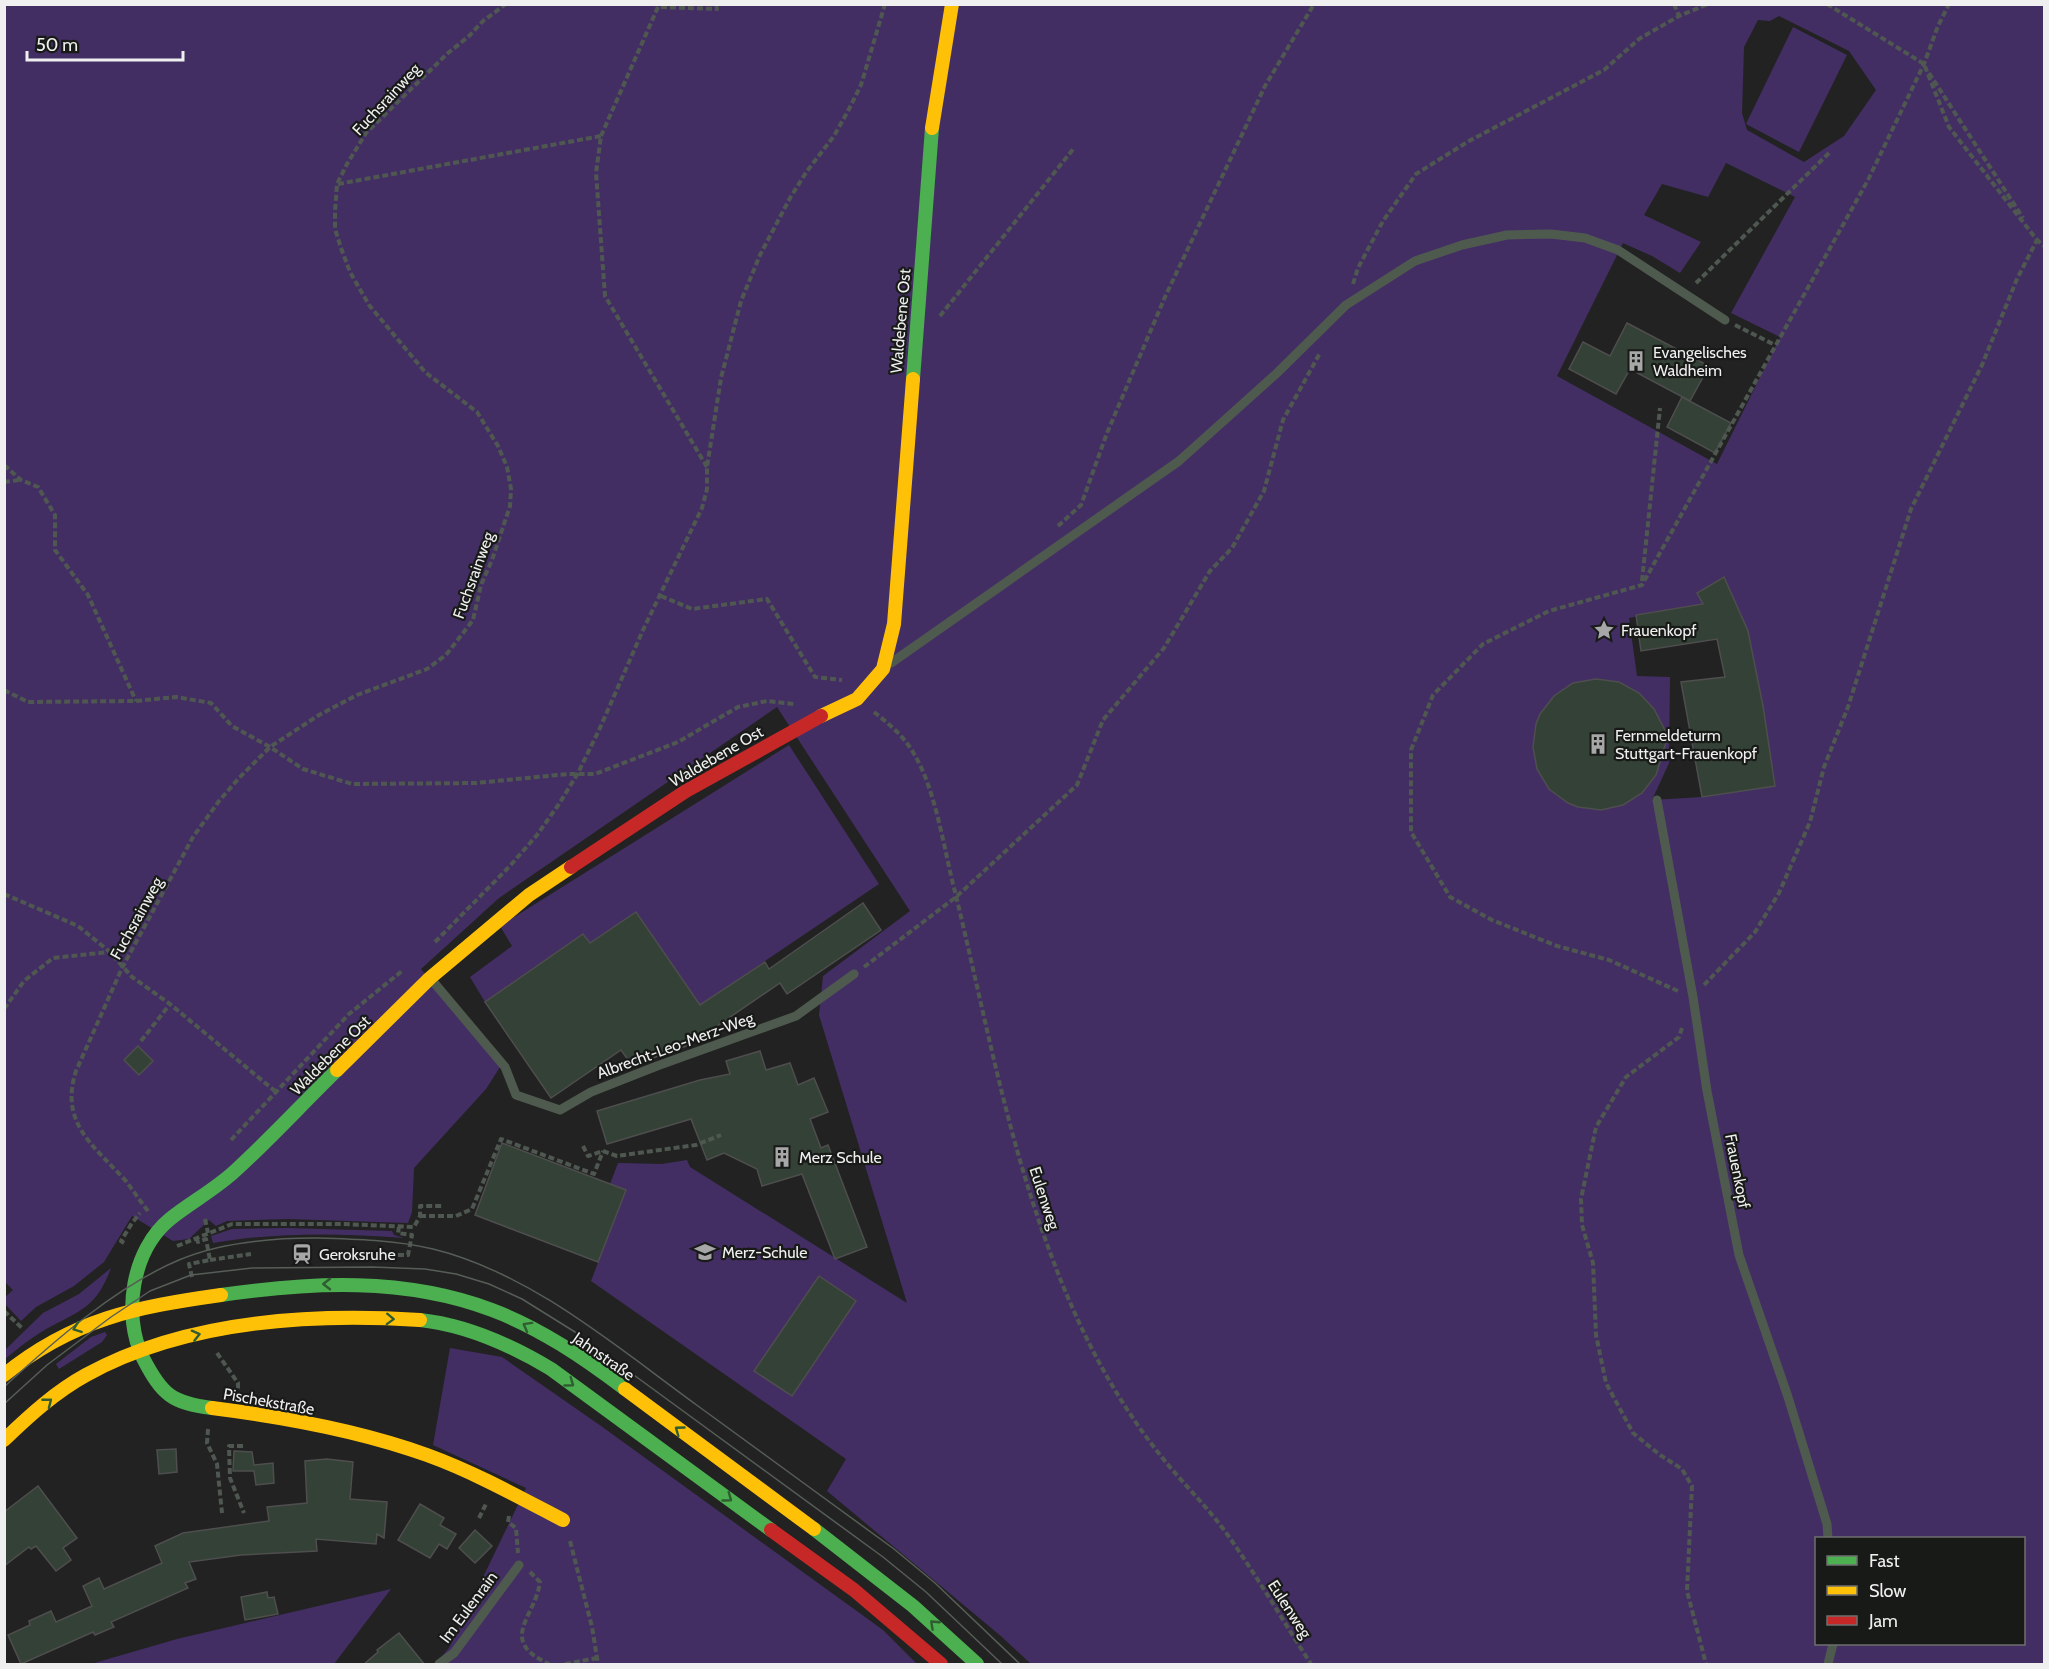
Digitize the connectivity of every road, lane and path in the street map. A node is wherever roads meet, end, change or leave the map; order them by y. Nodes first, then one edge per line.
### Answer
1 (506, 4) edge
2 (716, 4) edge
3 (885, 4) edge
4 (952, 4) edge
5 (1314, 4) edge
6 (1674, 4) edge
7 (1708, 4) edge
8 (1827, 4) edge
9 (1949, 4) edge
10 (1679, 15) junction
11 (1924, 64) junction
12 (601, 136) junction
13 (1074, 148) dead end
14 (1830, 152) dead end
15 (337, 184) junction
16 (2037, 240) junction
17 (2044, 246) edge
18 (1684, 294) junction
19 (1346, 305) junction
20 (939, 318) dead end
21 (1725, 320) joint
22 (1775, 345) junction
23 (1324, 346) dead end
24 (1660, 408) dead end
25 (4, 465) edge
26 (707, 467) junction
27 (21, 480) junction
28 (4, 482) edge
29 (1056, 528) dead end
30 (1642, 585) junction
31 (661, 596) junction
32 (883, 669) junction
33 (848, 681) dead end
34 (4, 690) edge
35 (857, 699) junction
36 (136, 701) junction
37 (827, 713) junction
38 (270, 747) junction
39 (578, 773) junction
40 (1657, 800) dead end
41 (4, 894) edge
42 (956, 897) junction
43 (434, 942) dead end
44 (110, 952) junction
45 (410, 964) dead end
46 (123, 968) junction
47 (854, 974) joint
48 (430, 978) junction
49 (1693, 997) junction
50 (170, 1004) junction
51 (4, 1009) edge
52 (1682, 1027) dead end
53 (141, 1041) dead end
54 (275, 1092) junction
55 (721, 1135) dead end
56 (230, 1141) dead end
57 (583, 1146) dead end
58 (603, 1152) junction
59 (156, 1203) dead end
60 (444, 1206) dead end
61 (146, 1209) junction
62 (420, 1216) junction
63 (160, 1227) junction
64 (399, 1227) junction
65 (196, 1238) dead end
66 (251, 1254) dead end
67 (371, 1256) dead end
68 (210, 1260) dead end
69 (133, 1310) junction
70 (4, 1311) edge
71 (22, 1328) dead end
72 (210, 1331) junction
73 (140, 1351) junction
74 (4, 1375) edge
75 (236, 1411) junction
76 (4, 1440) edge
77 (207, 1443) dead end
78 (243, 1446) dead end
79 (222, 1513) dead end
80 (244, 1513) dead end
81 (563, 1520) joint
82 (508, 1522) dead end
83 (1828, 1537) edge
84 (517, 1543) dead end
85 (519, 1565) joint
86 (1833, 1645) edge
87 (597, 1658) junction
88 (439, 1665) edge
89 (549, 1665) edge
90 (566, 1665) edge
91 (597, 1665) edge
92 (941, 1665) edge
93 (977, 1665) edge
94 (1311, 1665) edge
95 (1706, 1665) edge
96 (1828, 1665) edge

1 - 15 path, Fuchsrainweg
2 - 12 path
3 - 26 path
4 - 32 street, Waldebene Ost
5 - 29 path
6 - 10 path
7 - 10 path
8 - 11 path
9 - 11 path
10 - 19 path
11 - 16 path
11 - 16 path
11 - 22 path
12 - 15 path
12 - 26 path
13 - 20 path
14 - 18 path
15 - 38 path, Fuchsrainweg
16 - 17 path
16 - 49 path
18 - 19 lane
18 - 21 lane
19 - 32 lane
21 - 22 path
22 - 30 path
23 - 42 path
24 - 30 path
25 - 27 path
26 - 31 path
27 - 28 path
27 - 36 path
30 - 49 path
31 - 33 path
31 - 39 path
32 - 35 street, Waldebene Ost
34 - 36 path
35 - 37 street, Waldebene Ost
35 - 42 path, Eulenweg
36 - 38 path
37 - 39 path
37 - 48 street, Waldebene Ost
38 - 39 path
38 - 46 path, Fuchsrainweg
39 - 43 path
40 - 49 lane, Frauenkopf
41 - 44 path
42 - 47 path
42 - 94 path, Eulenweg
44 - 46 path
44 - 51 path
45 - 54 path
46 - 50 path
46 - 61 path, Fuchsrainweg
47 - 48 lane, Albrecht-Leo-Merz-Weg
48 - 63 street, Waldebene Ost
49 - 83 lane, Frauenkopf
50 - 53 path
50 - 54 path
52 - 95 path
54 - 56 path
55 - 58 path
57 - 58 path
58 - 62 path
59 - 61 path
60 - 62 path
61 - 63 path, Fuchsrainweg
62 - 64 path
63 - 69 street, Waldebene Ost
64 - 65 path
64 - 67 path
66 - 68 path
69 - 73 street, Waldebene Ost
69 -> 74 street
93 -> 69 street, Jahnstraße
70 - 71 path
73 -> 72 street
72 - 75 path
72 -> 92 street
73 - 75 street, Pischekstraße
76 -> 73 street
75 - 81 street, Pischekstraße
77 - 79 path
78 - 80 path
81 - 87 path
82 - 84 path
85 - 88 lane, Im Eulenrain
85 - 89 path
86 - 96 lane
87 - 90 path
87 - 91 path

